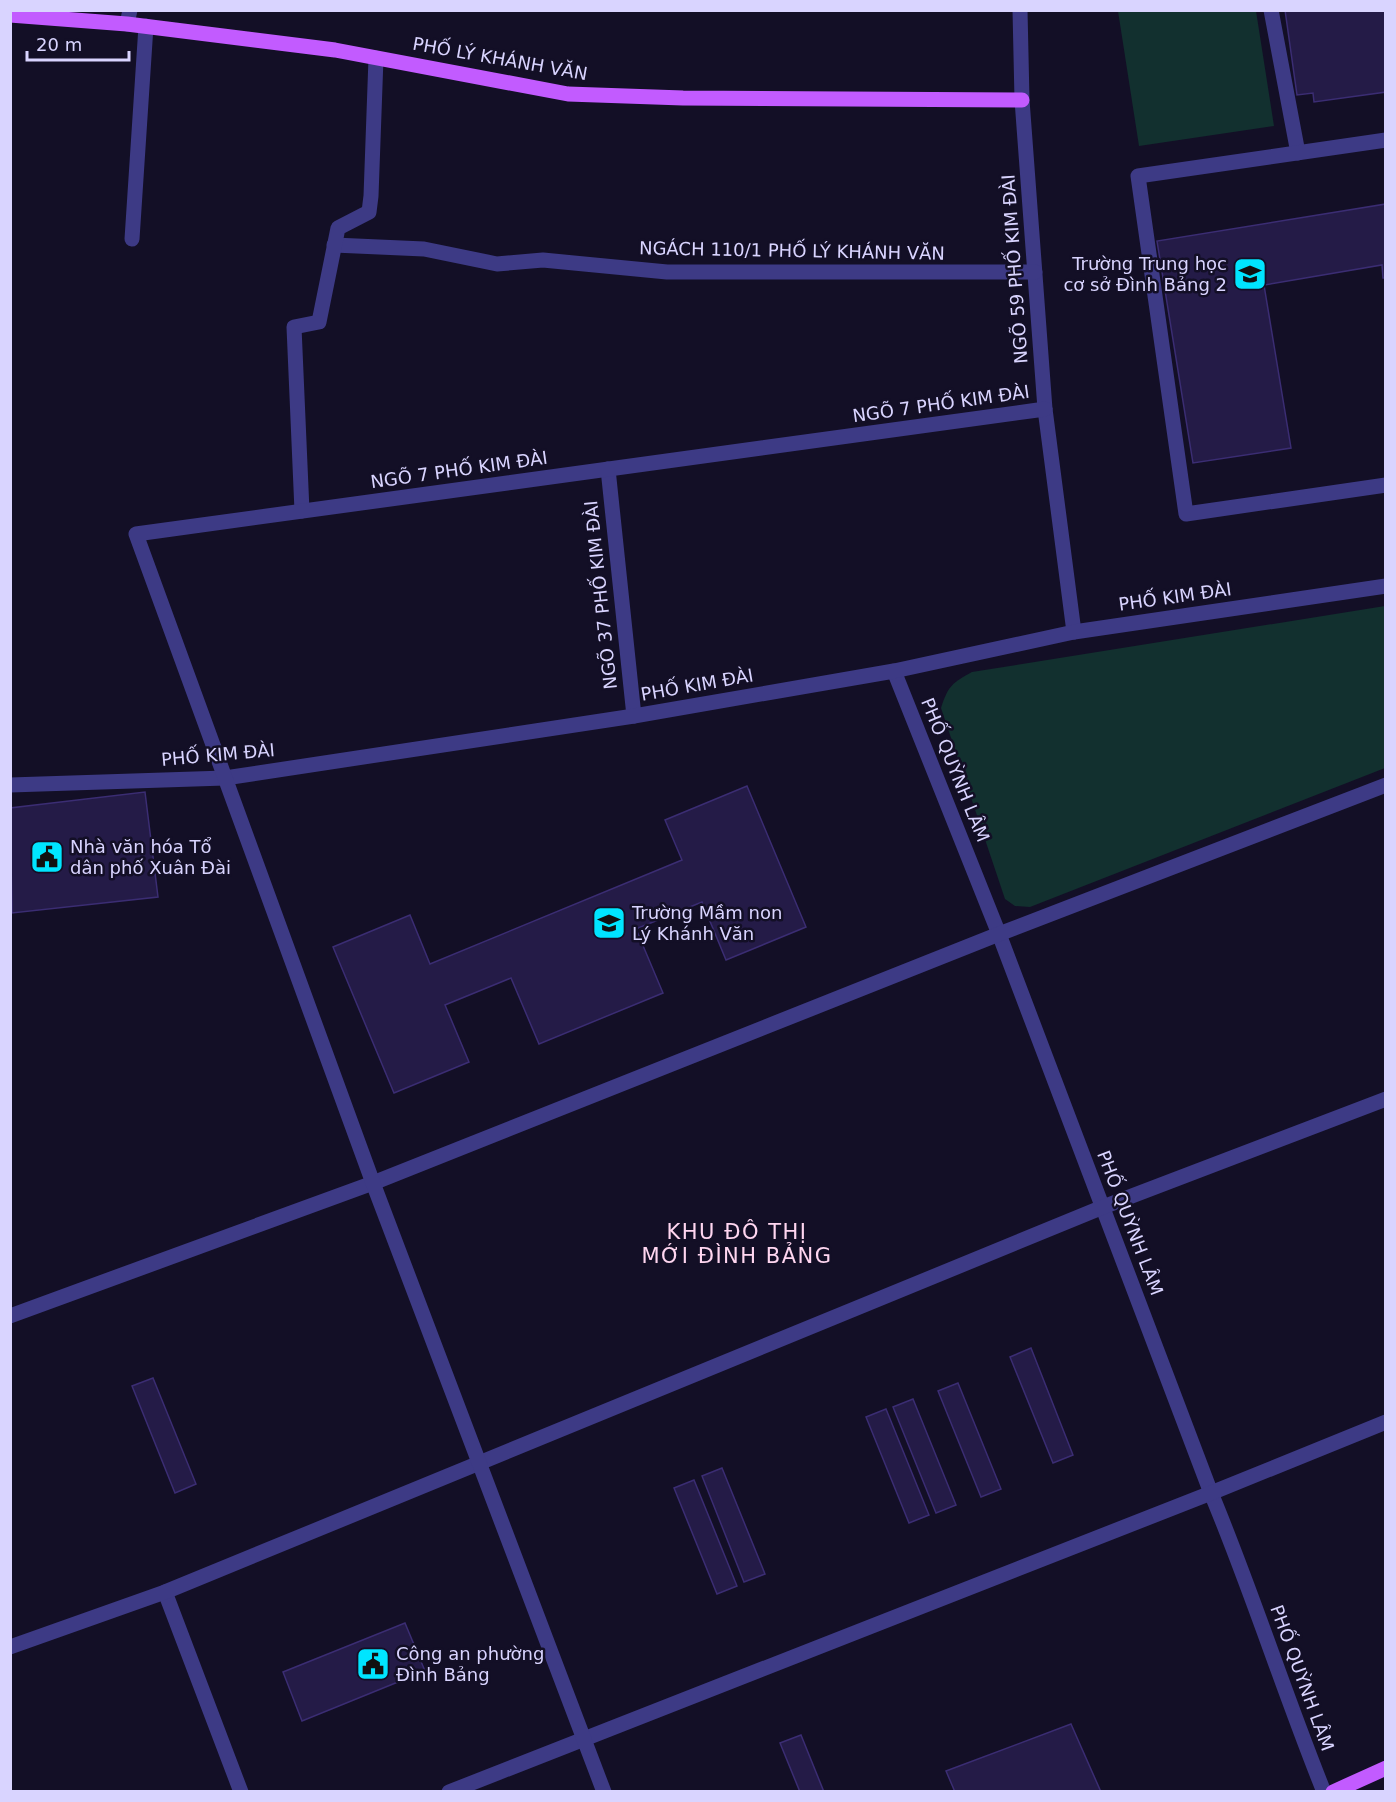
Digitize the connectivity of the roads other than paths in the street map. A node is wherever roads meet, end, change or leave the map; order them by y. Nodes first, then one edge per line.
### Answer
1 (1020, 10) edge
2 (1271, 10) edge
3 (10, 15) edge
4 (128, 17) edge
5 (146, 26) junction
6 (376, 58) junction
7 (1022, 100) junction
8 (1386, 140) edge
9 (1298, 153) junction
10 (132, 239) dead end
11 (334, 245) junction
12 (1035, 272) junction
13 (1045, 409) junction
14 (608, 469) junction
15 (1386, 485) edge
16 (302, 511) junction
17 (1386, 586) edge
18 (1074, 632) junction
19 (894, 671) junction
20 (634, 716) junction
21 (225, 778) junction
22 (10, 785) edge
23 (1386, 785) edge
24 (999, 934) junction
25 (1386, 1099) edge
26 (373, 1184) junction
27 (1103, 1207) junction
28 (10, 1316) edge
29 (1386, 1422) edge
30 (480, 1464) junction
31 (1211, 1493) junction
32 (165, 1592) junction
33 (10, 1647) edge
34 (584, 1740) junction
35 (1386, 1768) edge
36 (241, 1791) edge
37 (449, 1791) edge
38 (604, 1791) edge
39 (1324, 1791) edge
40 (1333, 1791) edge

1 - 7 street, NGÕ 59 PHỐ KIM ĐÀI
2 - 9 street
3 - 4 main road, PHỐ LÝ KHÁNH VĂN
4 - 5 main road, PHỐ LÝ KHÁNH VĂN
5 - 6 main road, PHỐ LÝ KHÁNH VĂN
5 - 10 street
6 - 7 main road, PHỐ LÝ KHÁNH VĂN
6 - 11 street
7 - 12 street, NGÕ 59 PHỐ KIM ĐÀI
8 - 9 street
9 - 15 street
11 - 12 street, NGÁCH 110/1 PHỐ LÝ KHÁNH VĂN
11 - 16 street
12 - 13 street, NGÕ 59 PHỐ KIM ĐÀI
13 - 14 street, NGÕ 7 PHỐ KIM ĐÀI
13 - 18 street, NGÕ 59 PHỐ KIM ĐÀI
14 - 16 street, NGÕ 7 PHỐ KIM ĐÀI
14 - 20 street, NGÕ 37 PHỐ KIM ĐÀI
16 - 21 street, NGÕ 7 PHỐ KIM ĐÀI
17 - 18 street, PHỐ KIM ĐÀI
18 - 19 street, PHỐ KIM ĐÀI
19 - 20 street, PHỐ KIM ĐÀI
19 - 24 street, PHỐ QUỲNH LÂM
20 - 21 street, PHỐ KIM ĐÀI
21 - 22 street, PHỐ KIM ĐÀI
21 - 26 street
23 - 24 street
24 - 26 street
24 - 27 street, PHỐ QUỲNH LÂM
25 - 27 street
26 - 28 street
26 - 30 street
27 - 30 street
27 - 31 street, PHỐ QUỲNH LÂM
29 - 31 street
30 - 32 street
30 - 34 street
31 - 34 street
31 - 39 street, PHỐ QUỲNH LÂM
32 - 33 street
32 - 36 street
34 - 37 street
34 - 38 street
35 - 40 main road

